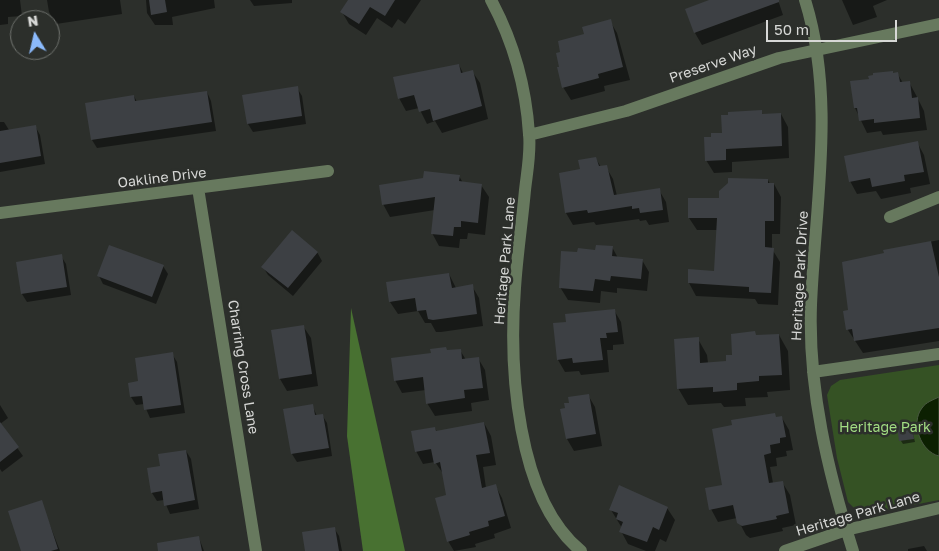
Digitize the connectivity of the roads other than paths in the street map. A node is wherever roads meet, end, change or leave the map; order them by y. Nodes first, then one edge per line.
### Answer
1 (491, 0) edge
2 (805, 0) edge
3 (939, 24) edge
4 (817, 48) junction
5 (530, 136) junction
6 (328, 171) dead end
7 (198, 188) junction
8 (939, 197) edge
9 (0, 213) edge
10 (890, 217) dead end
11 (939, 354) edge
12 (813, 372) junction
13 (939, 508) edge
14 (846, 530) junction
15 (256, 551) edge
16 (581, 551) edge
17 (786, 551) edge
18 (853, 551) edge

1 - 5 street, Heritage Park Lane
2 - 4 street, Heritage Park Drive
3 - 4 street, Preserve Way
4 - 5 street, Preserve Way
4 - 12 street, Heritage Park Drive
5 - 16 street, Heritage Park Lane
6 - 7 street, Oakline Drive
7 - 9 street, Oakline Drive
7 - 15 street, Charring Cross Lane
8 - 10 street
11 - 12 street
12 - 14 street, Heritage Park Drive
13 - 14 street, Heritage Park Lane
14 - 17 street, Heritage Park Lane
14 - 18 street, Heritage Park Drive

